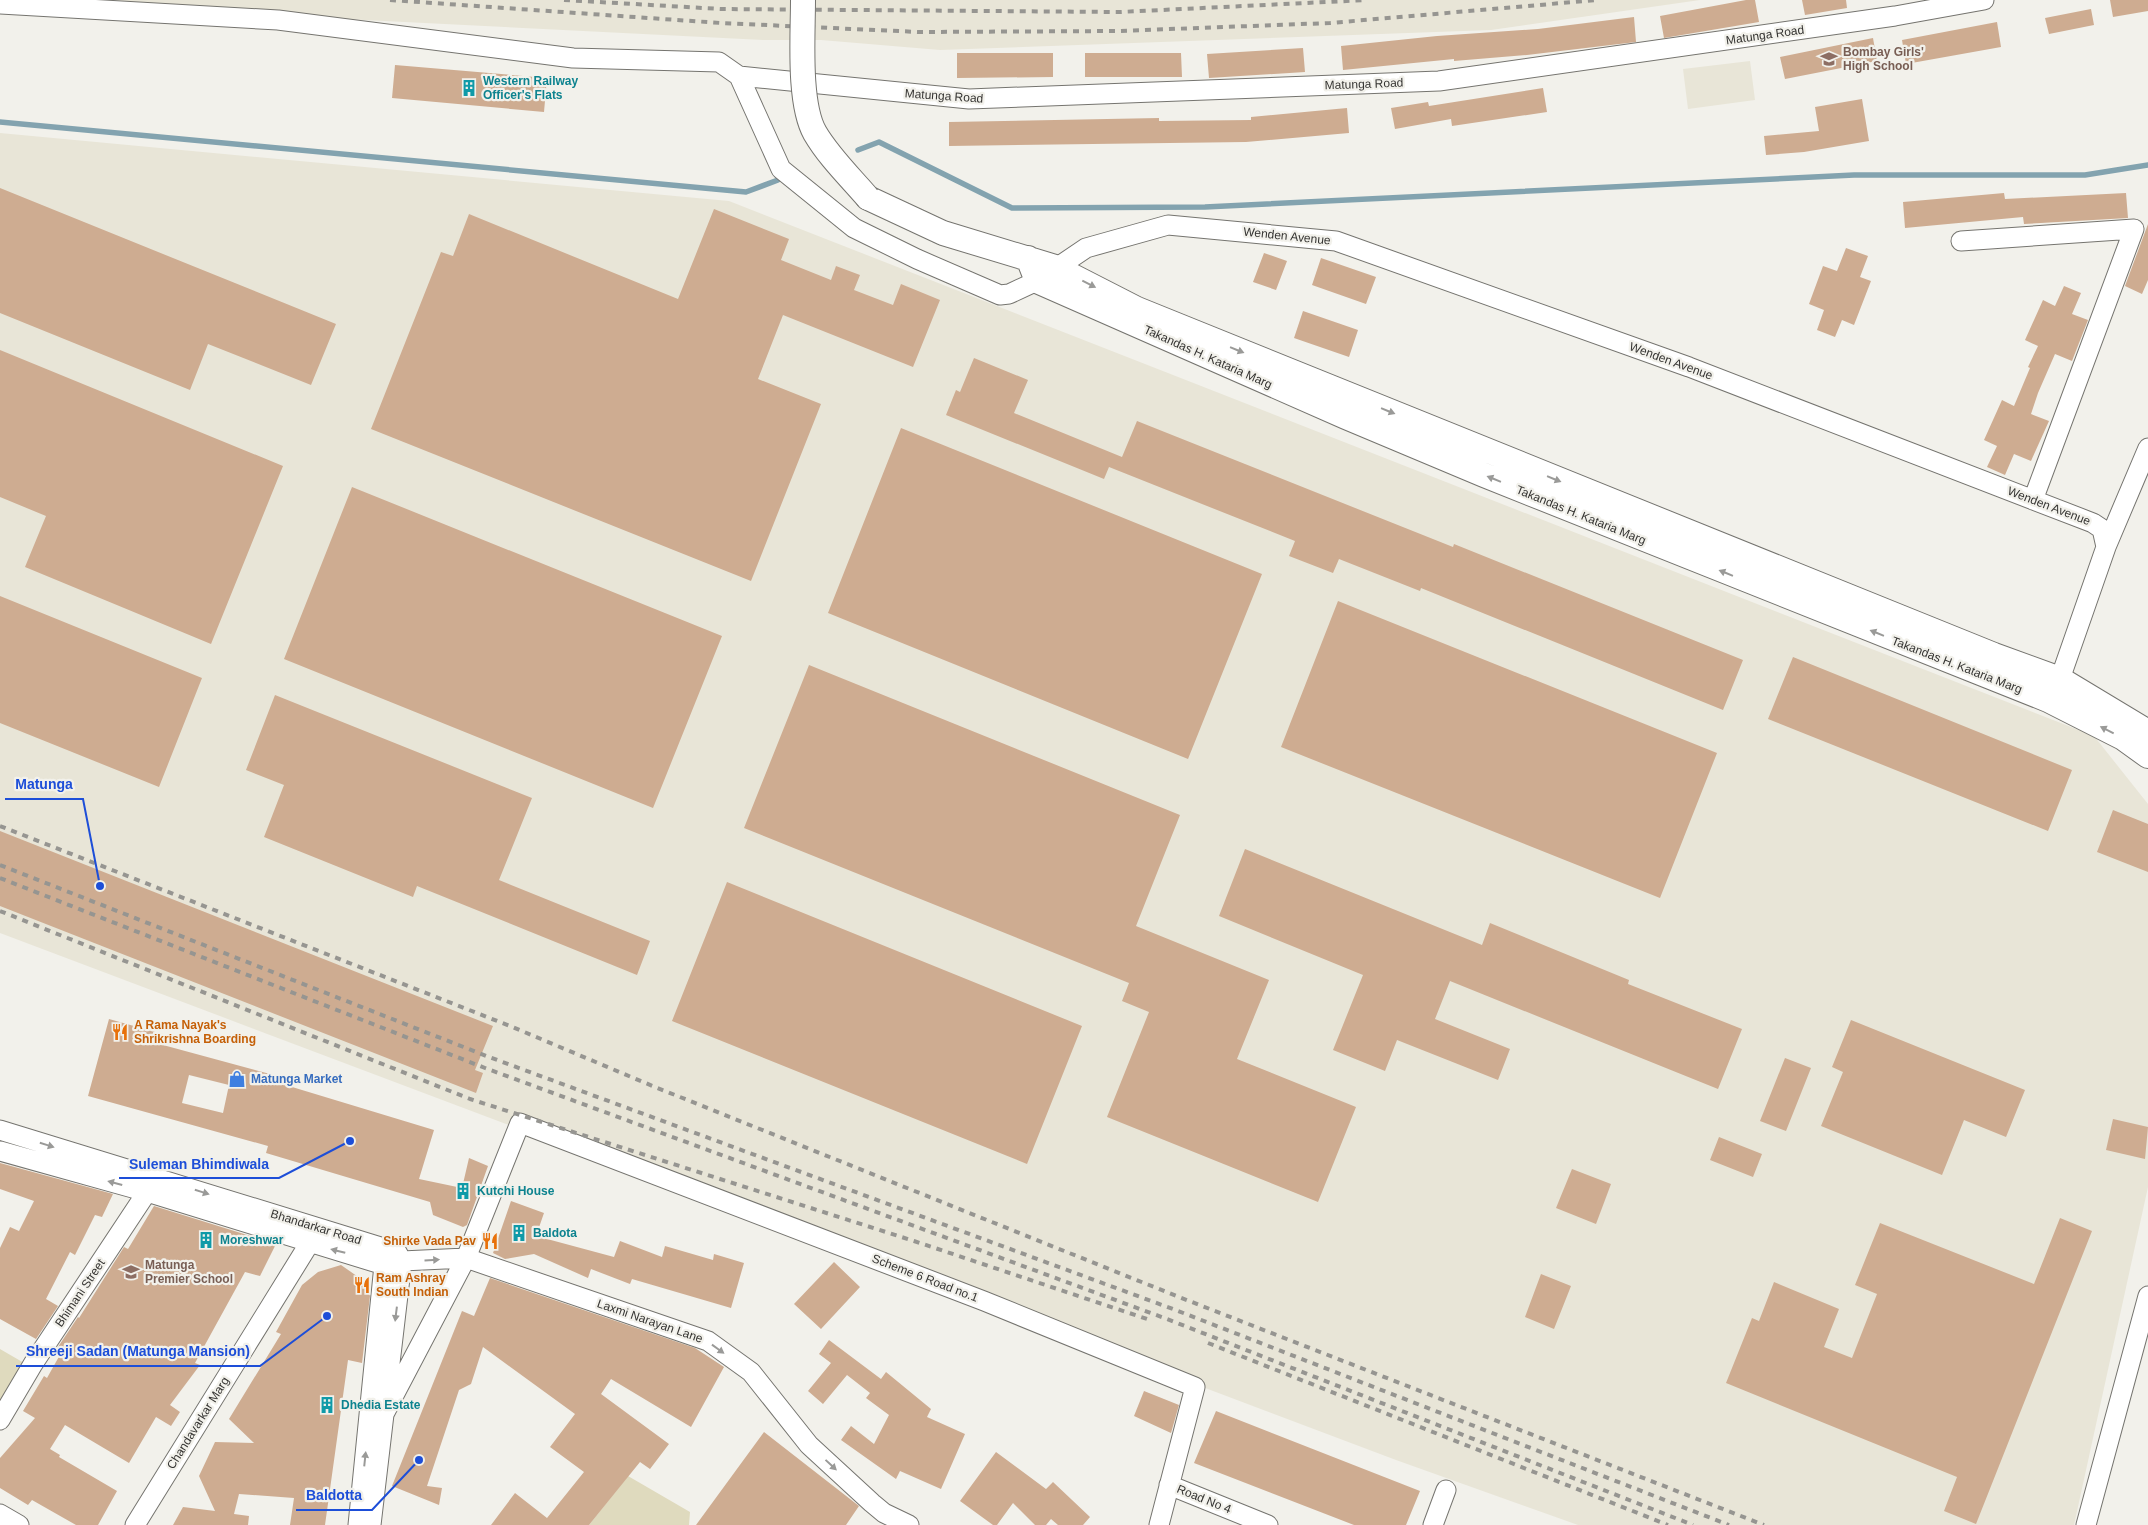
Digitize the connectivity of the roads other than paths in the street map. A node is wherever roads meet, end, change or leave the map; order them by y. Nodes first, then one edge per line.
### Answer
1 (803, 0) edge
2 (1984, 0) edge
3 (0, 4) edge
4 (739, 76) junction
5 (1961, 241) dead end
6 (1046, 274) junction
7 (1350, 408) junction
8 (2148, 448) edge
9 (2034, 500) junction
10 (2106, 547) junction
11 (2060, 679) junction
12 (2048, 700) junction
13 (2148, 732) edge
14 (2148, 756) edge
15 (0, 1130) edge
16 (0, 1151) edge
17 (147, 1192) junction
18 (309, 1244) junction
19 (466, 1258) junction
20 (393, 1263) junction
21 (2148, 1296) edge
22 (384, 1414) junction
23 (0, 1417) edge
24 (1169, 1485) junction
25 (1446, 1490) dead end
26 (0, 1514) edge
27 (18, 1525) edge
28 (135, 1525) edge
29 (358, 1525) edge
30 (371, 1525) edge
31 (908, 1525) edge
32 (1159, 1525) edge
33 (1268, 1525) edge
34 (1433, 1525) edge
35 (2086, 1525) edge

1 - 6 main road, Takandas H. Kataria Marg, bridge
2 - 4 street, Matunga Road
3 - 4 street
4 - 6 street, Wenden Avenue
5 - 9 street
6 - 7 main road, Takandas H. Kataria Marg
6 - 9 street, Wenden Avenue
7 -> 11 main road, Takandas H. Kataria Marg
12 -> 7 main road, Takandas H. Kataria Marg
8 - 10 street
9 - 10 street, Wenden Avenue
10 - 11 street
11 - 12 street
11 - 13 main road, Takandas H. Kataria Marg
14 -> 12 main road, Takandas H. Kataria Marg
15 -> 20 street, Bhandarkar Road
17 -> 16 street, Laxmi Narayan Lane
17 - 18 street, Laxmi Narayan Lane
17 - 23 street, Bhimani Street
20 -> 18 street, Laxmi Narayan Lane
18 - 28 street, Chandavarkar Marg
20 -> 19 street, Laxmi Narayan Lane
19 - 22 street
19 - 24 street, Scheme 6 Road no.1
19 -> 31 street, Laxmi Narayan Lane
20 -> 22 street
29 -> 20 street
21 - 35 street
22 - 30 street
24 - 32 street, Scheme 6 Road no.1
24 - 33 street, Road No 4
25 - 34 street
26 - 27 street

